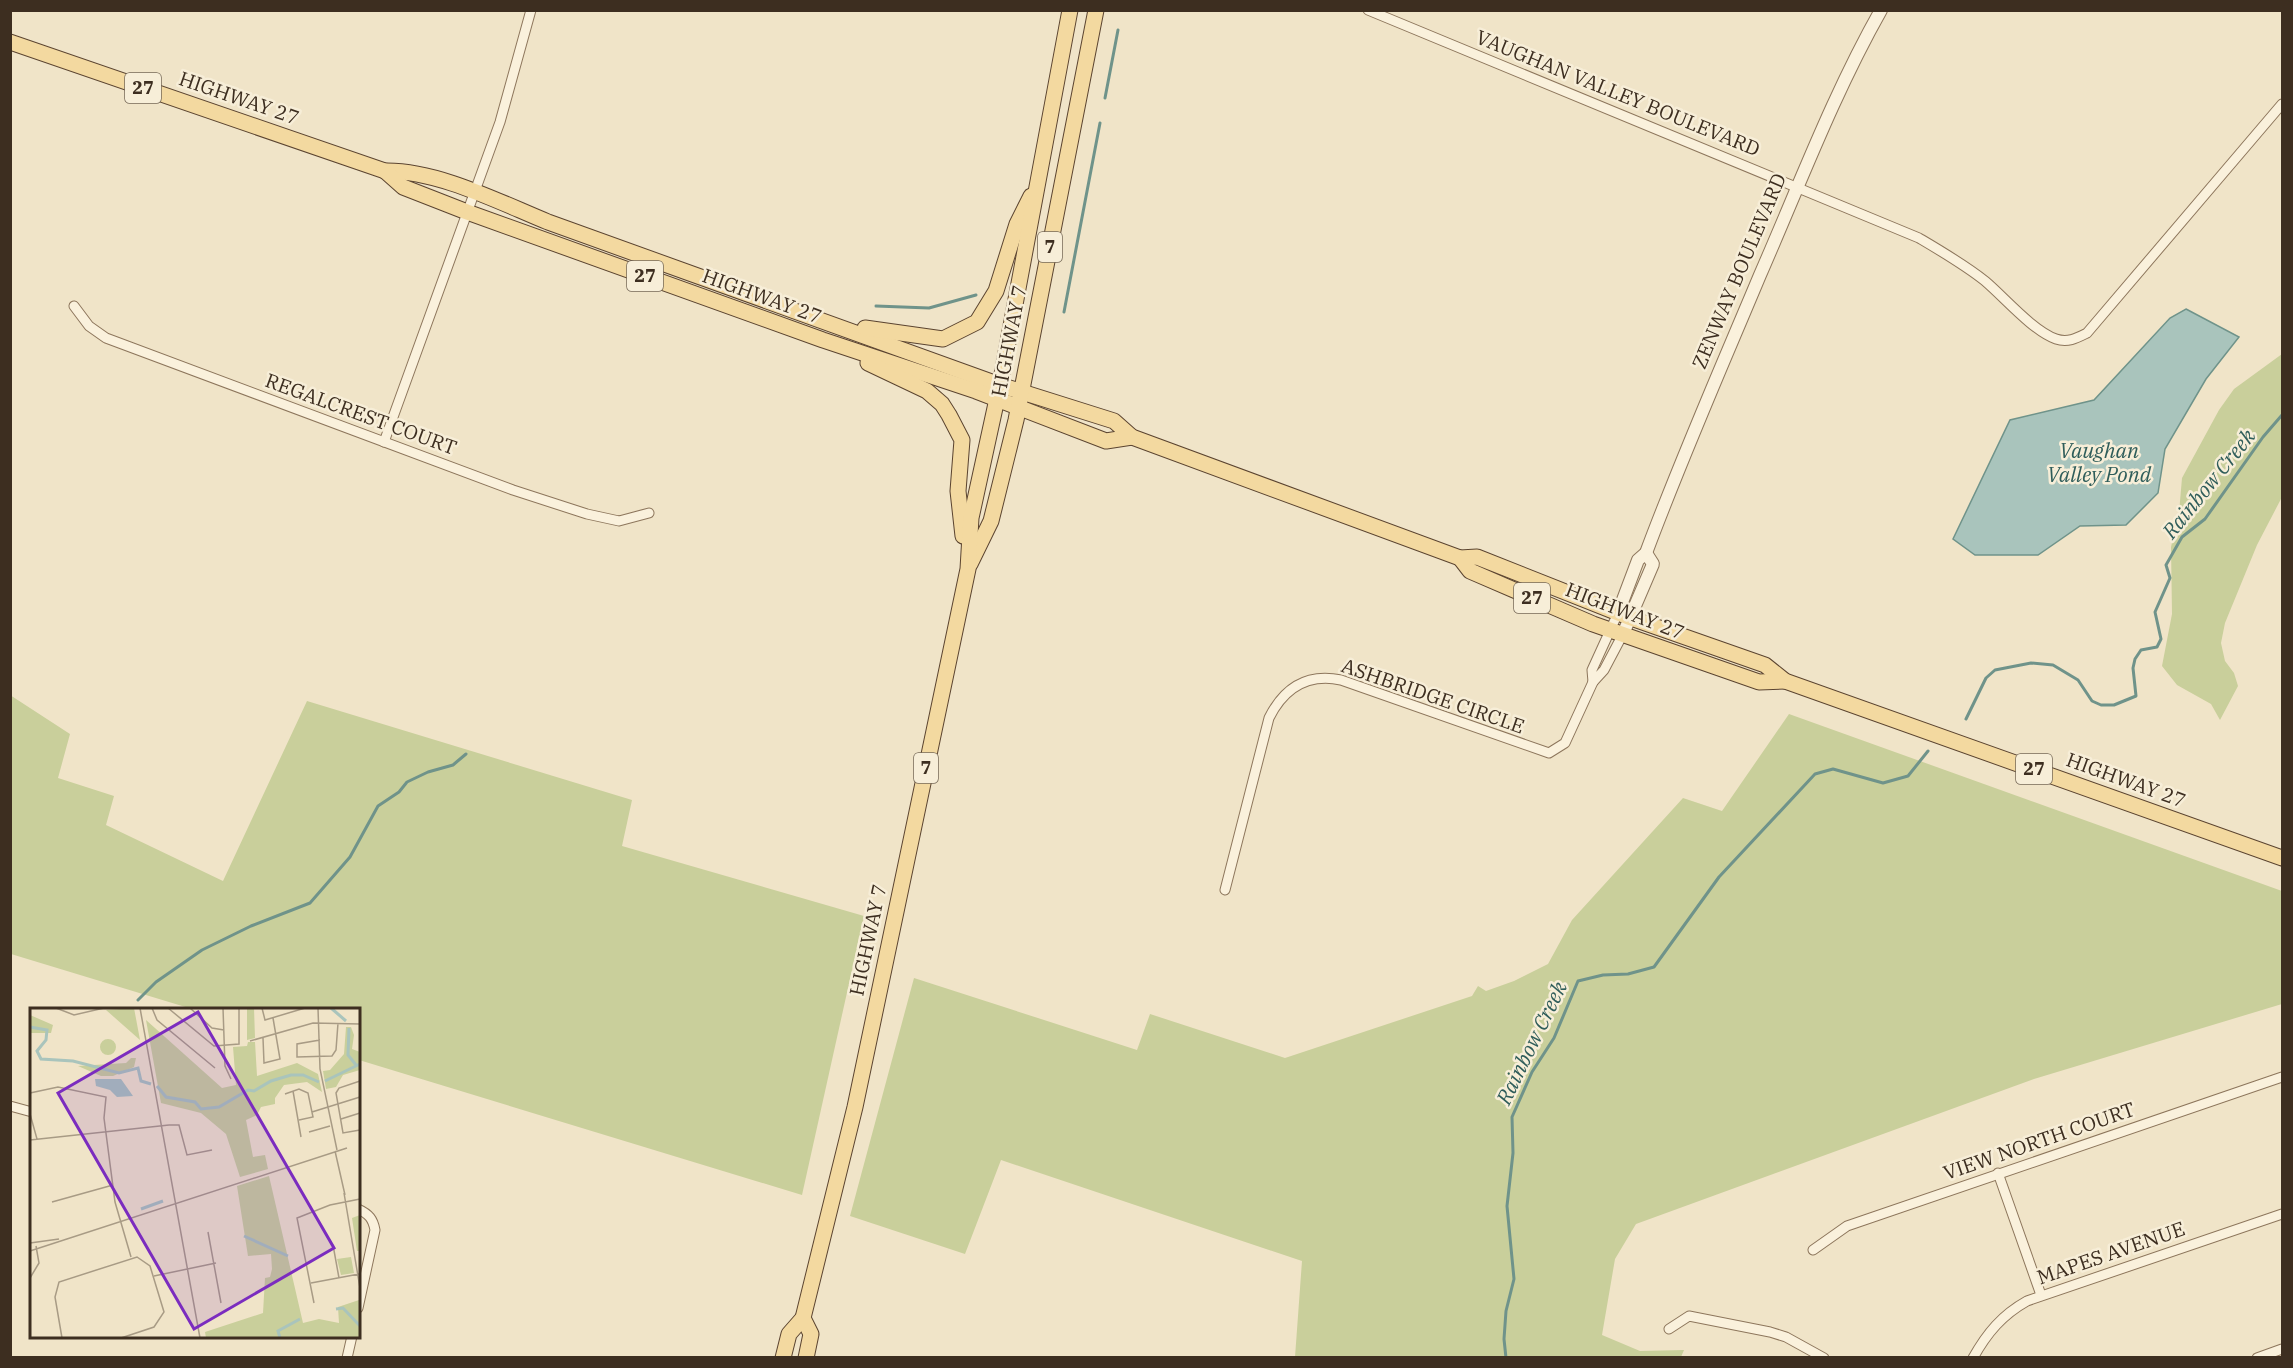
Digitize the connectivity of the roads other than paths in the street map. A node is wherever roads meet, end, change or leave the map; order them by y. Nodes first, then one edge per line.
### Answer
1 (531, 10) edge
2 (1070, 10) edge
3 (1096, 10) edge
4 (1368, 10) edge
5 (1396, 10) edge
6 (1881, 10) edge
7 (1392, 21) junction
8 (10, 42) edge
9 (2283, 104) edge
10 (385, 171) junction
11 (1038, 183) junction
12 (1797, 186) junction
13 (475, 193) junction
14 (467, 212) junction
15 (74, 306) dead end
16 (828, 322) junction
17 (823, 340) junction
18 (1020, 391) junction
19 (998, 392) junction
20 (1017, 407) junction
21 (1132, 437) junction
22 (384, 442) junction
23 (649, 513) dead end
24 (1460, 558) junction
25 (968, 569) junction
26 (1624, 616) junction
27 (1617, 632) junction
28 (1785, 681) junction
29 (2283, 858) edge
30 (1225, 890) dead end
31 (2283, 1077) edge
32 (10, 1106) edge
33 (30, 1111) edge
34 (1998, 1173) junction
35 (360, 1210) edge
36 (2283, 1214) edge
37 (1813, 1250) dead end
38 (2041, 1295) junction
39 (360, 1299) edge
40 (803, 1318) junction
41 (1669, 1329) dead end
42 (352, 1338) edge
43 (2283, 1349) edge
44 (347, 1358) edge
45 (783, 1358) edge
46 (806, 1358) edge
47 (1824, 1358) edge
48 (1973, 1358) edge
49 (2257, 1358) edge

1 - 13 street
2 - 11 main road, HIGHWAY 7 / 7
3 - 18 main road, HIGHWAY 7 / 7
4 - 7 street, VAUGHAN VALLEY BOULEVARD
5 - 7 street
6 - 12 street, ZENWAY BOULEVARD
7 - 12 street, VAUGHAN VALLEY BOULEVARD
8 - 10 main road, HIGHWAY 27 / 27
9 - 12 street, VAUGHAN VALLEY BOULEVARD
10 - 13 main road, HIGHWAY 27 / 27
10 - 14 main road, HIGHWAY 27 / 27
11 - 16 main road
11 - 19 main road, HIGHWAY 7 / 7
12 - 26 street, ZENWAY BOULEVARD
13 - 14 street
13 - 16 main road, HIGHWAY 27 / 27
14 - 17 main road, HIGHWAY 27 / 27
14 - 22 street
15 - 22 street, REGALCREST COURT
16 - 19 main road, HIGHWAY 27 / 27
17 - 19 main road, HIGHWAY 27 / 27
17 - 25 main road
18 - 19 main road, HIGHWAY 27 / 27
18 - 20 main road, HIGHWAY 7 / 7
18 - 21 main road, HIGHWAY 27 / 27
19 - 20 main road, HIGHWAY 27 / 27
19 - 25 main road, HIGHWAY 7 / 7
20 - 21 main road, HIGHWAY 27 / 27
20 - 25 main road, HIGHWAY 7 / 7
21 - 24 main road, HIGHWAY 27 / 27
22 - 23 street, REGALCREST COURT
24 - 26 main road, HIGHWAY 27 / 27
24 - 27 main road, HIGHWAY 27 / 27
25 - 40 main road, HIGHWAY 7 / 7
26 - 27 street, ZENWAY BOULEVARD
26 - 28 main road, HIGHWAY 27 / 27
27 - 28 main road, HIGHWAY 27 / 27
27 - 30 street, ASHBRIDGE CIRCLE
28 - 29 main road, HIGHWAY 27 / 27
31 - 34 street, VIEW NORTH COURT
32 - 33 street
34 - 37 street, VIEW NORTH COURT
34 - 38 street
35 - 39 street
36 - 38 street, MAPES AVENUE
38 - 48 street, MAPES AVENUE
40 - 45 main road, HIGHWAY 7 / 7
40 - 46 main road, HIGHWAY 7 / 7
41 - 47 street
42 - 44 street
43 - 49 street

